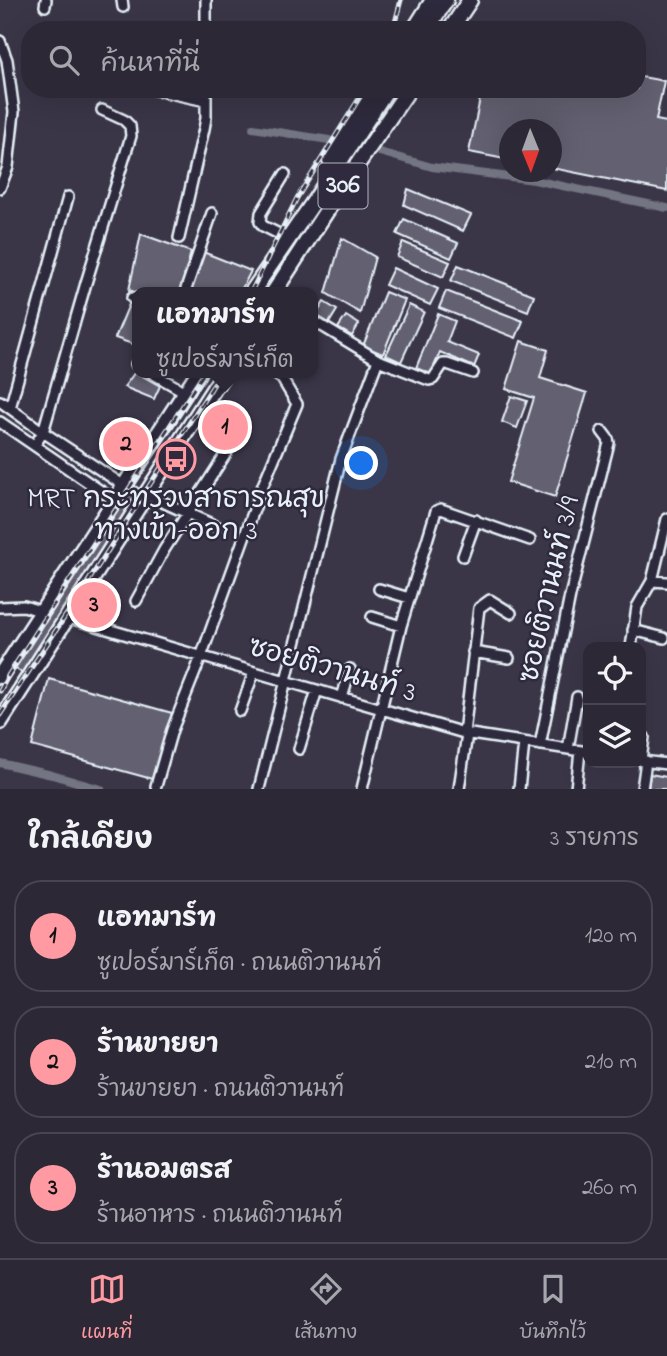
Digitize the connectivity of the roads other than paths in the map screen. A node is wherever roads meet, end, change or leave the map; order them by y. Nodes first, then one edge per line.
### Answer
1 (206, 0) edge
2 (433, 0) edge
3 (446, 0) edge
4 (457, 0) edge
5 (470, 0) edge
6 (206, 21) edge
7 (420, 21) edge
8 (432, 21) edge
9 (444, 21) edge
10 (456, 21) edge
11 (0, 41) edge
12 (189, 98) edge
13 (206, 98) edge
14 (369, 98) edge
15 (381, 98) edge
16 (393, 98) edge
17 (403, 98) edge
18 (206, 102) junction
19 (102, 110) dead end
20 (285, 174) dead end
21 (0, 188) edge
22 (68, 197) dead end
23 (212, 213) dead end
24 (283, 236) junction
25 (178, 238) dead end
26 (274, 259) junction
27 (187, 287) edge
28 (255, 287) edge
29 (278, 287) edge
30 (278, 287) edge
31 (318, 323) edge
32 (377, 360) junction
33 (473, 373) dead end
34 (161, 378) edge
35 (195, 378) edge
36 (220, 378) edge
37 (281, 378) edge
38 (185, 392) junction
39 (0, 401) edge
40 (10, 408) junction
41 (0, 422) edge
42 (602, 431) dead end
43 (43, 432) junction
44 (35, 445) junction
45 (227, 452) dead end
46 (123, 485) junction
47 (145, 494) junction
48 (114, 500) junction
49 (133, 512) junction
50 (189, 513) junction
51 (667, 519) edge
52 (476, 520) junction
53 (218, 527) dead end
54 (530, 540) dead end
55 (463, 556) dead end
56 (652, 580) junction
57 (667, 582) edge
58 (379, 589) dead end
59 (409, 598) junction
60 (136, 601) dead end
61 (0, 607) edge
62 (43, 612) junction
63 (511, 613) dead end
64 (66, 617) junction
65 (372, 617) dead end
66 (401, 625) junction
67 (634, 630) junction
68 (664, 638) dead end
69 (632, 642) edge
70 (473, 652) junction
71 (201, 657) junction
72 (509, 658) dead end
73 (351, 670) dead end
74 (254, 672) junction
75 (0, 676) edge
76 (286, 682) junction
77 (317, 690) junction
78 (577, 696) dead end
79 (342, 698) junction
80 (381, 709) junction
81 (240, 711) dead end
82 (0, 722) edge
83 (466, 733) junction
84 (524, 743) junction
85 (540, 745) junction
86 (299, 749) dead end
87 (568, 749) junction
88 (583, 752) edge
89 (583, 757) edge
90 (646, 761) edge
91 (667, 764) edge
92 (643, 768) edge
93 (156, 786) dead end
94 (259, 789) edge
95 (362, 789) edge
96 (459, 789) edge
97 (519, 789) edge
98 (576, 789) edge
99 (642, 789) edge

1 - 6 street
2 - 7 main road
3 - 8 main road
4 - 9 main road
5 - 10 main road
11 - 21 street
12 - 18 street
13 - 18 street
14 - 24 main road, 306
15 - 26 main road, 306
16 - 29 main road, 306
17 - 30 main road, 306
18 - 25 street
19 - 43 street
20 - 24 street
22 - 40 street
23 - 27 street
24 - 26 main road, 306
26 - 28 main road, 306
31 - 32 street
32 - 33 street
32 - 76 street
34 - 38 street
35 - 38 main road
36 - 47 main road
37 - 71 street
38 - 46 main road
39 - 40 street
40 - 43 street
41 - 44 street
42 - 85 street, ซอยติวานนท์ 3/9
43 - 44 street
43 - 46 street
44 - 48 street
45 - 50 street
46 - 48 main road
47 - 49 main road
47 - 50 street
48 - 49 main road
48 - 62 main road
49 - 64 main road
50 - 53 street
50 - 60 street
51 - 56 street
52 - 54 street
52 - 55 street
52 - 59 street
56 - 57 street
56 - 67 street
58 - 59 street
59 - 66 street
61 - 62 street
62 - 75 main road
63 - 70 street
64 - 71 street, ซอยติวานนท์ 3
64 - 82 main road
65 - 66 street
66 - 80 street
67 - 68 street
67 - 69 street
70 - 72 street
70 - 83 street
71 - 74 street, ซอยติวานนท์ 3
71 - 93 street
73 - 79 street
74 - 76 street, ซอยติวานนท์ 3
74 - 81 street
76 - 77 street, ซอยติวานนท์ 3
76 - 94 street
77 - 79 street, ซอยติวานนท์ 3
77 - 86 street
78 - 87 street
79 - 80 street, ซอยติวานนท์ 3
80 - 83 street, ซอยติวานนท์ 3
80 - 95 street
83 - 84 street, ซอยติวานนท์ 3
83 - 96 street
84 - 85 street, ซอยติวานนท์ 3
84 - 97 street
85 - 87 street, ซอยติวานนท์ 3
87 - 88 street, ซอยติวานนท์ 3
89 - 98 street
90 - 91 street
92 - 99 street

